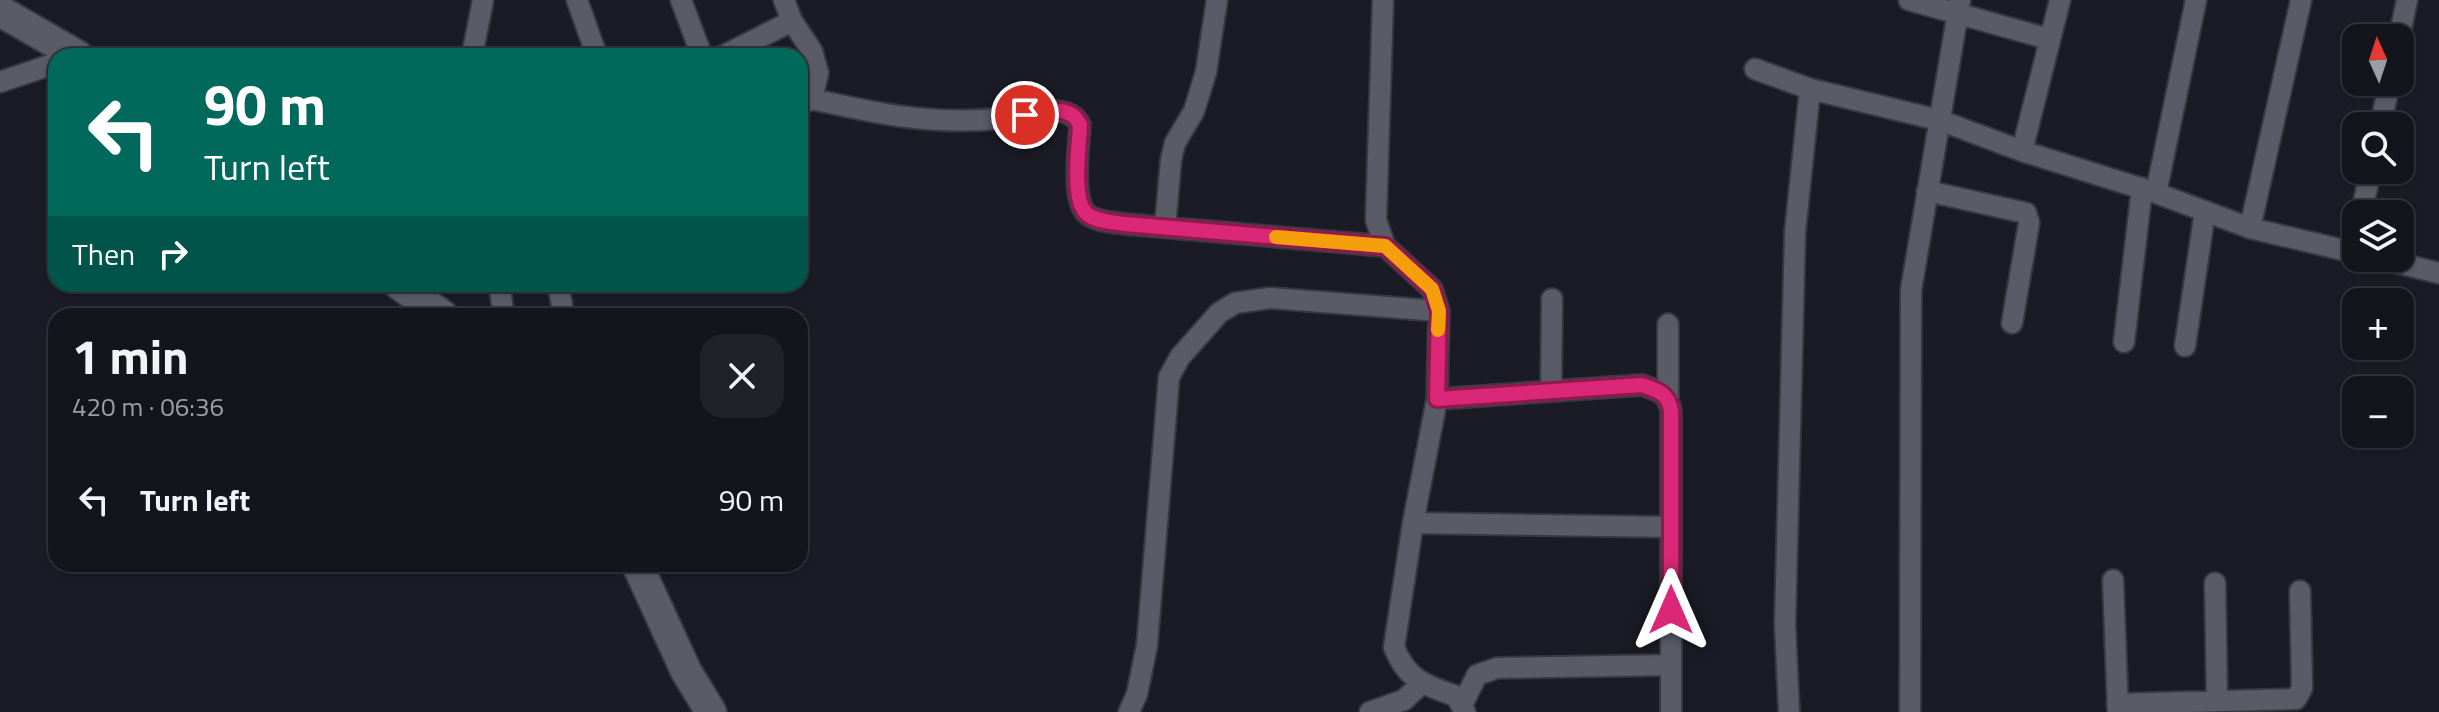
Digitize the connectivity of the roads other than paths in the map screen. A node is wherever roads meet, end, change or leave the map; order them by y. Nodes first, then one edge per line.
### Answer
1 (483, 0) edge
2 (577, 0) edge
3 (681, 0) edge
4 (784, 0) edge
5 (1217, 0) edge
6 (1383, 0) edge
7 (1909, 0) edge
8 (2060, 0) edge
9 (2196, 0) edge
10 (2301, 0) edge
11 (2407, 0) edge
12 (1959, 6) edge
13 (0, 11) edge
14 (792, 21) junction
15 (2402, 24) edge
16 (2049, 39) junction
17 (62, 48) edge
18 (474, 48) edge
19 (594, 48) edge
20 (699, 48) edge
21 (739, 48) edge
22 (48, 66) edge
23 (1755, 69) dead end
24 (0, 82) edge
25 (1810, 89) junction
26 (808, 97) edge
27 (808, 102) edge
28 (1939, 120) junction
29 (2022, 151) junction
30 (2149, 190) junction
31 (1927, 191) junction
32 (2205, 211) junction
33 (1165, 227) junction
34 (2250, 228) junction
35 (2342, 245) edge
36 (1385, 246) junction
37 (2414, 267) edge
38 (2439, 273) edge
39 (410, 292) edge
40 (1552, 299) dead end
41 (432, 308) edge
42 (1439, 311) junction
43 (2012, 323) dead end
44 (1668, 324) dead end
45 (2124, 342) dead end
46 (2185, 346) dead end
47 (1551, 391) junction
48 (1437, 399) junction
49 (1668, 399) junction
50 (1413, 523) junction
51 (1670, 527) junction
52 (641, 572) edge
53 (2113, 580) dead end
54 (2215, 583) dead end
55 (2300, 591) dead end
56 (1671, 665) junction
57 (1421, 684) junction
58 (2217, 701) junction
59 (1464, 708) edge
60 (2117, 708) edge
61 (711, 712) edge
62 (1129, 712) edge
63 (1370, 712) edge
64 (1671, 712) edge
65 (1789, 712) edge
66 (1910, 712) edge

1 - 18 street
2 - 19 street
3 - 20 street
4 - 14 street
5 - 33 street
6 - 36 street
7 - 12 street
8 - 16 street
9 - 30 street
10 - 34 street
11 - 15 street
12 - 16 street
12 - 28 street
13 - 17 street
14 - 21 street
14 - 26 street
16 - 29 street
22 - 24 street
23 - 25 street
25 - 28 street
25 - 65 street
27 - 33 street
28 - 29 street
28 - 31 street
29 - 30 street
30 - 32 street
30 - 45 street
31 - 43 street
31 - 66 street
32 - 34 street
32 - 46 street
33 - 36 street
34 - 35 street
36 - 42 street
37 - 38 street
39 - 41 street
40 - 47 street
42 - 48 street
42 - 62 street
44 - 49 street
47 - 48 street
47 - 49 street
48 - 50 street
49 - 51 street
50 - 51 street
50 - 57 street
51 - 56 street
52 - 61 street
53 - 60 street
54 - 58 street
55 - 58 street
56 - 59 street
56 - 64 street
57 - 59 street
57 - 63 street
58 - 60 street

